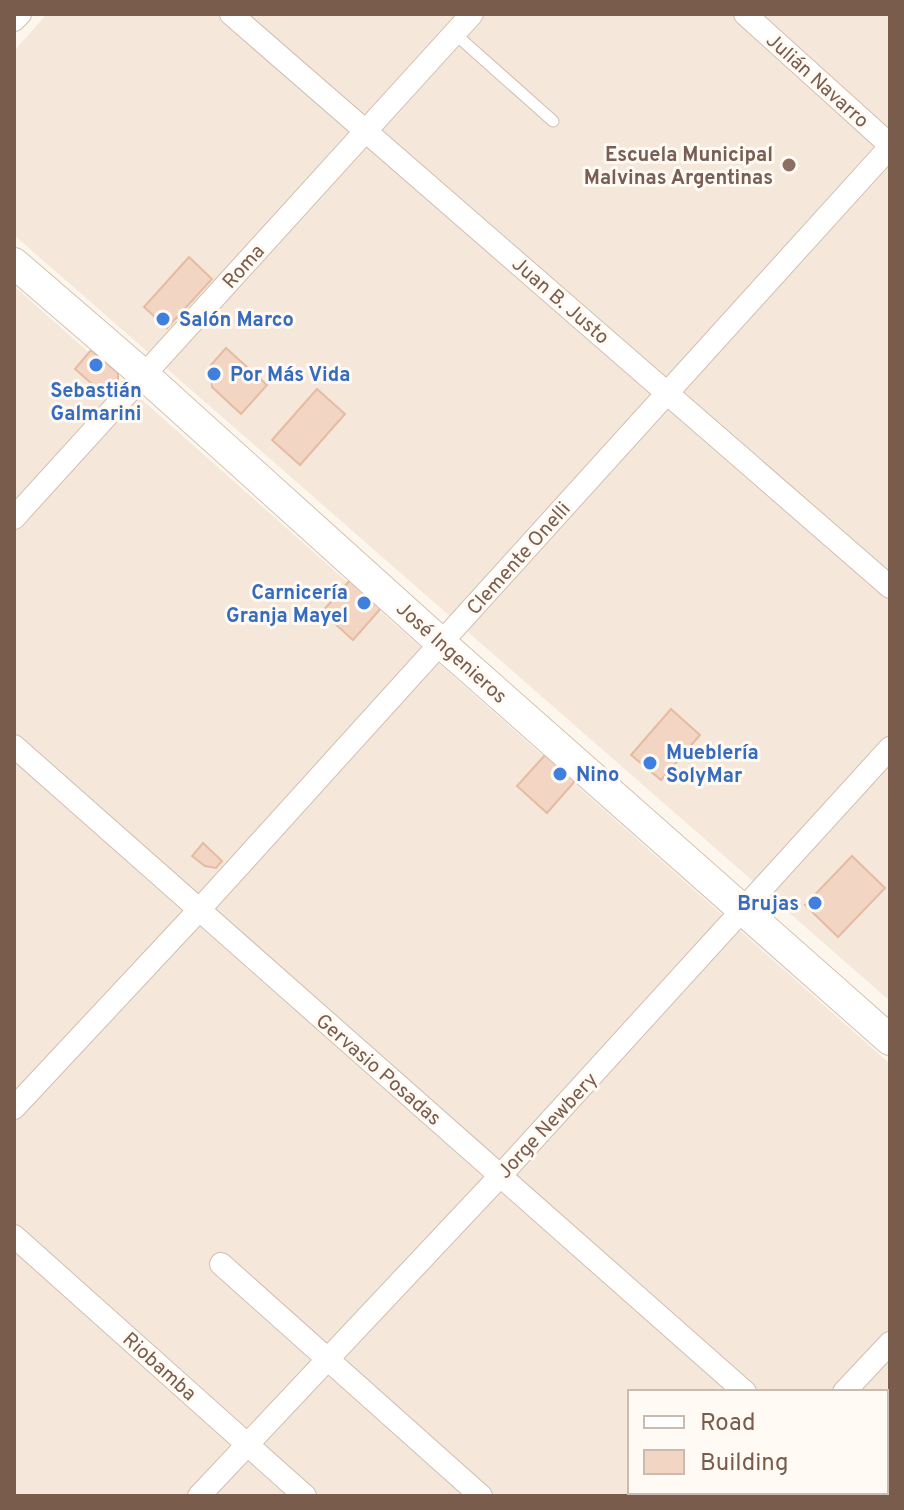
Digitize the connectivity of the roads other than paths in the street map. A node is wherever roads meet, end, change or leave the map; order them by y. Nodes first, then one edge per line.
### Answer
1 (20, 14) edge
2 (231, 14) edge
3 (472, 14) edge
4 (745, 14) edge
5 (14, 20) edge
6 (454, 33) junction
7 (553, 121) dead end
8 (367, 130) junction
9 (890, 146) edge
10 (14, 263) edge
11 (144, 375) junction
12 (667, 394) junction
13 (14, 518) edge
14 (890, 587) edge
15 (441, 643) junction
16 (14, 746) edge
17 (890, 748) edge
18 (199, 910) junction
19 (744, 911) junction
20 (890, 1040) edge
21 (14, 1108) edge
22 (500, 1176) junction
23 (14, 1236) edge
24 (221, 1264) dead end
25 (890, 1343) edge
26 (326, 1360) junction
27 (743, 1390) edge
28 (846, 1390) edge
29 (248, 1445) junction
30 (199, 1496) edge
31 (305, 1496) edge
32 (481, 1496) edge

1 - 5 street
2 - 8 street, Juan B. Justo
3 - 6 street, Roma
4 - 9 street, Julián Navarro
6 - 7 lane
6 - 8 street, Roma
8 - 11 street, Roma
8 - 12 street, Juan B. Justo
9 - 12 street, Clemente Onelli
10 - 11 street, José Ingenieros
11 - 13 street, Roma
11 - 15 street, José Ingenieros
12 - 14 street, Juan B. Justo
12 - 15 street, Clemente Onelli
15 - 18 street, Clemente Onelli
15 - 19 street, José Ingenieros
16 - 18 street, Gervasio Posadas
17 - 19 street, Jorge Newbery
18 - 21 street, Clemente Onelli
18 - 22 street, Gervasio Posadas
19 - 20 street, José Ingenieros
19 - 22 street, Jorge Newbery
22 - 26 street, Jorge Newbery
22 - 27 street, Gervasio Posadas
23 - 29 street, Riobamba
24 - 26 street
25 - 28 street
26 - 29 street, Jorge Newbery
26 - 32 street
29 - 30 street, Jorge Newbery
29 - 31 street, Riobamba

